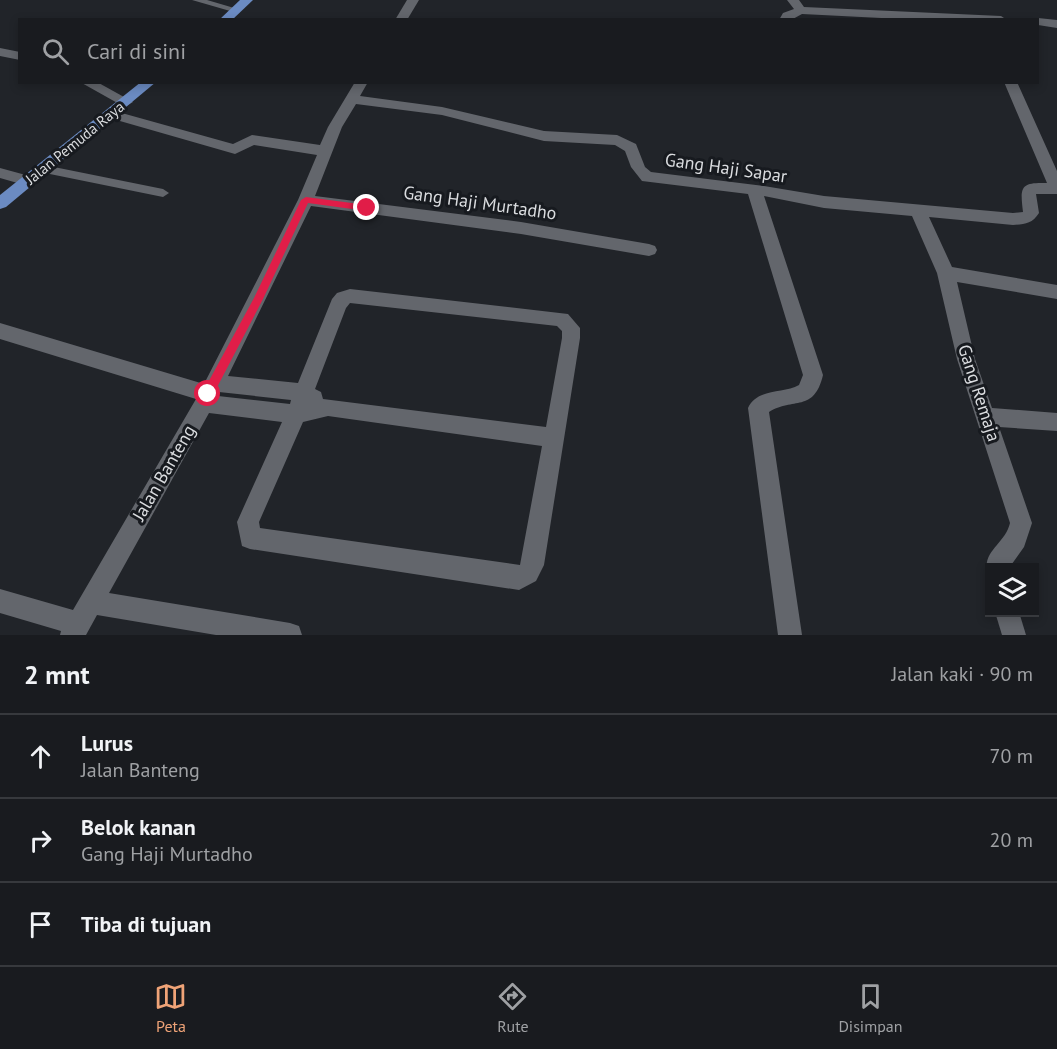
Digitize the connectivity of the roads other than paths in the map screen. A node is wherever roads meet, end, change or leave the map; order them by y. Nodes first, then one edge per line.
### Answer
1 (196, 0) edge
2 (247, 0) edge
3 (413, 0) edge
4 (793, 0) edge
5 (894, 0) edge
6 (237, 9) junction
7 (801, 10) junction
8 (901, 14) junction
9 (227, 18) edge
10 (402, 18) edge
11 (786, 18) edge
12 (935, 18) edge
13 (1039, 22) edge
14 (1057, 24) edge
15 (0, 52) edge
16 (18, 56) edge
17 (90, 84) edge
18 (148, 84) edge
19 (361, 84) edge
20 (1011, 84) edge
21 (352, 99) junction
22 (126, 102) junction
23 (111, 114) junction
24 (325, 151) junction
25 (44, 169) junction
26 (0, 173) edge
27 (28, 181) junction
28 (1057, 189) edge
29 (754, 190) junction
30 (163, 193) dead end
31 (306, 200) junction
32 (0, 203) edge
33 (919, 213) junction
34 (649, 250) dead end
35 (946, 273) junction
36 (1057, 292) edge
37 (0, 331) edge
38 (209, 393) junction
39 (305, 393) junction
40 (328, 406) junction
41 (296, 414) junction
42 (986, 417) junction
43 (1057, 422) edge
44 (555, 438) junction
45 (998, 563) edge
46 (0, 601) edge
47 (90, 602) junction
48 (1008, 617) edge
49 (75, 630) edge
50 (290, 635) edge
51 (790, 635) edge
52 (1014, 635) edge

1 - 6 lane
2 - 6 main road
3 - 10 street
4 - 7 street
5 - 8 street
6 - 9 main road
7 - 8 street
7 - 11 street
8 - 12 street
13 - 14 street
15 - 16 street
17 - 22 street
18 - 22 main road, Jalan Pemuda Raya
19 - 21 street, Jalan Banteng
20 - 28 street
21 - 24 street, Jalan Banteng
21 - 29 street, Gang Haji Sapar
22 - 23 main road, Jalan Pemuda Raya
23 - 24 street
23 - 25 main road, Jalan Pemuda Raya
24 - 31 street, Jalan Banteng
25 - 27 main road, Jalan Pemuda Raya
25 - 30 lane
26 - 27 street
27 - 32 main road, Jalan Pemuda Raya
28 - 33 street, Gang Haji Sapar
29 - 33 street, Gang Haji Sapar
29 - 51 street
31 - 34 street, Gang Haji Murtadho
31 - 38 street, Jalan Banteng
33 - 35 street, Gang Remaja
35 - 36 street
35 - 42 street, Gang Remaja
37 - 38 street
38 - 39 street
38 - 41 street
38 - 47 street, Jalan Banteng
39 - 40 street
39 - 41 street
39 - 44 street
40 - 41 street
40 - 44 street
41 - 44 street
42 - 43 street
42 - 45 street, Gang Remaja
46 - 49 street
47 - 49 street, Jalan Banteng
47 - 50 street
48 - 52 street

